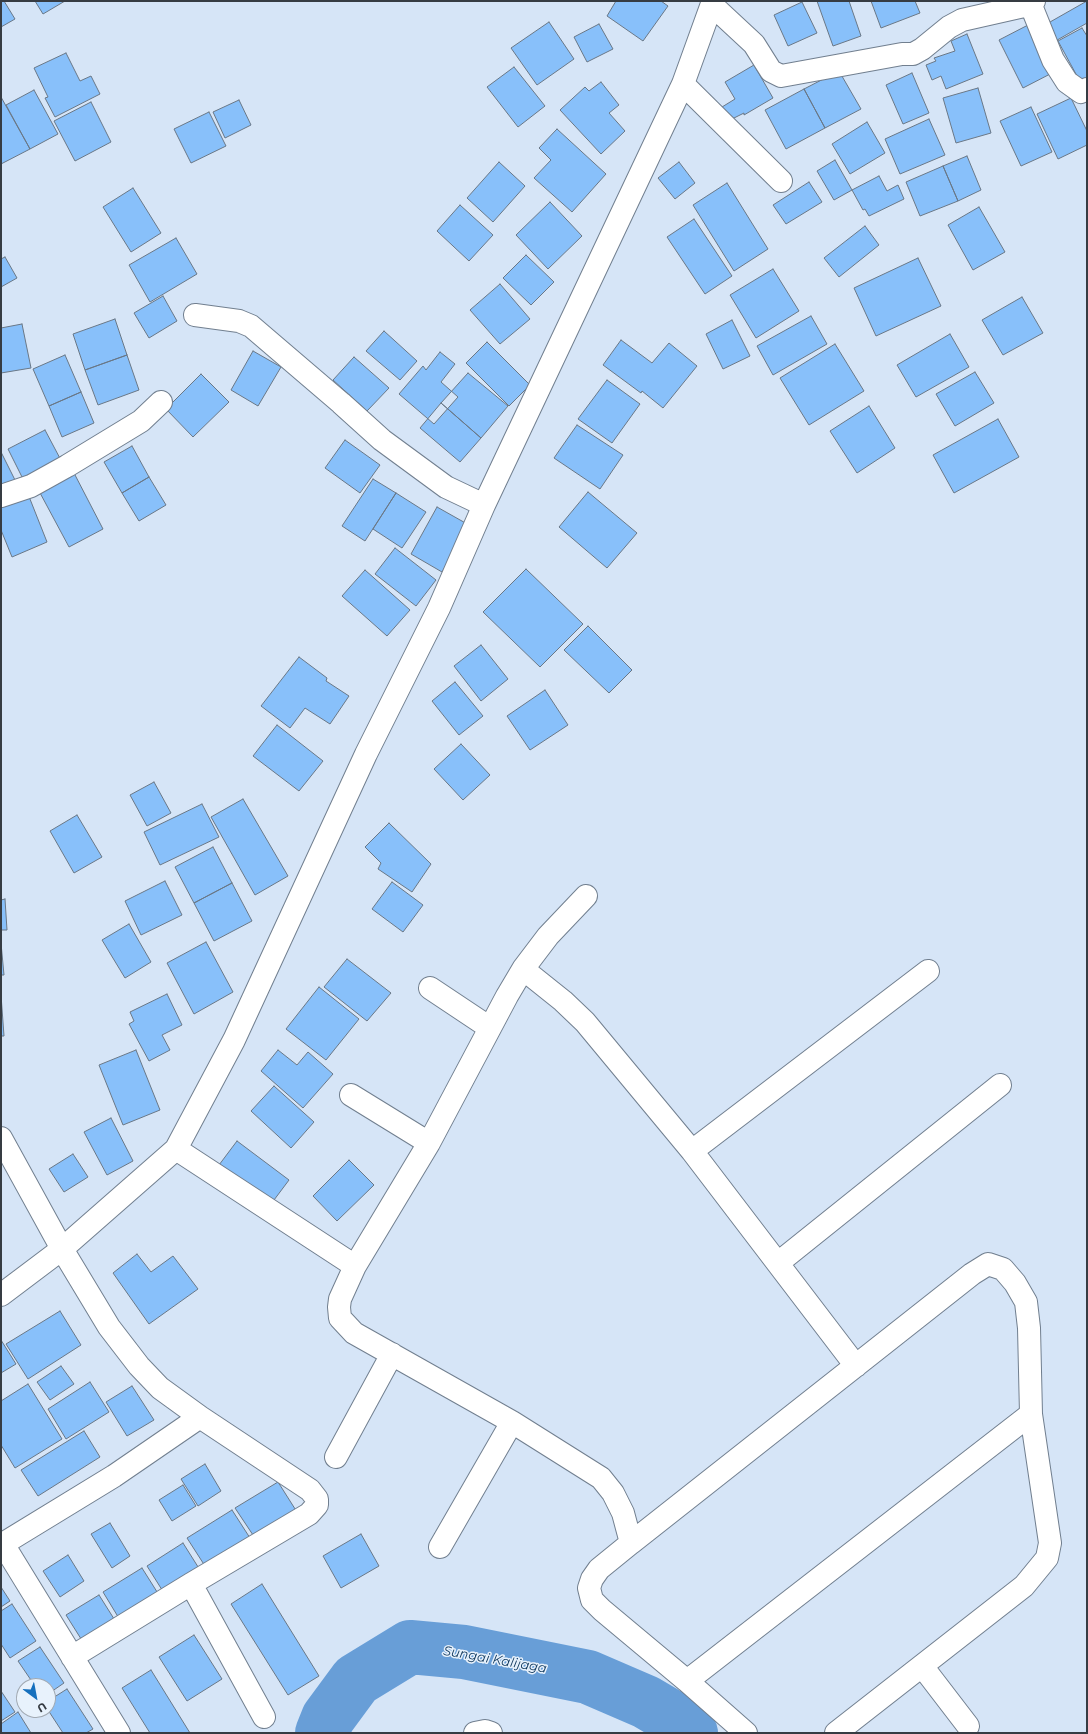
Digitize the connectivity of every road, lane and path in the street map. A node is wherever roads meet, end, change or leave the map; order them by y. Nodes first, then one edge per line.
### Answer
1 (1032, 2) edge
2 (712, 3) edge
3 (683, 84) junction
4 (1087, 89) edge
5 (781, 181) dead end
6 (195, 315) dead end
7 (161, 402) dead end
8 (1, 496) edge
9 (484, 506) junction
10 (586, 896) dead end
11 (523, 969) junction
12 (928, 971) dead end
13 (430, 988) dead end
14 (490, 1028) junction
15 (1000, 1085) dead end
16 (351, 1095) dead end
17 (1, 1138) edge
18 (429, 1143) junction
19 (176, 1149) junction
20 (692, 1151) junction
21 (62, 1249) junction
22 (778, 1263) junction
23 (355, 1266) junction
24 (1, 1295) edge
25 (392, 1354) junction
26 (856, 1366) junction
27 (1031, 1414) junction
28 (200, 1417) junction
29 (512, 1422) junction
30 (336, 1457) dead end
31 (630, 1543) junction
32 (2, 1545) edge
33 (440, 1547) dead end
34 (191, 1584) junction
35 (72, 1657) junction
36 (922, 1666) junction
37 (687, 1681) junction
38 (264, 1717) dead end
39 (968, 1726) dead end
40 (119, 1733) edge
41 (475, 1733) edge
42 (491, 1733) edge
43 (746, 1733) edge
44 (836, 1733) edge

1 - 2 street
1 - 4 street
2 - 3 street
3 - 5 street
3 - 9 street
6 - 9 street
7 - 8 street
9 - 19 street
10 - 11 street
11 - 14 street
11 - 20 street
12 - 20 street
13 - 14 street
14 - 18 street
15 - 22 street
16 - 18 street
17 - 21 street
18 - 23 street
19 - 21 street
19 - 23 street
20 - 22 street
21 - 24 street
21 - 28 street
22 - 26 street
23 - 25 street
25 - 29 street
25 - 30 street
26 - 27 street
26 - 31 street
27 - 36 street
27 - 37 street
28 - 32 street
28 - 34 street
29 - 31 street
29 - 33 street
31 - 37 street
32 - 35 street
34 - 35 street
34 - 38 street
35 - 40 street
36 - 39 street
36 - 44 street
37 - 43 street
41 - 42 street

